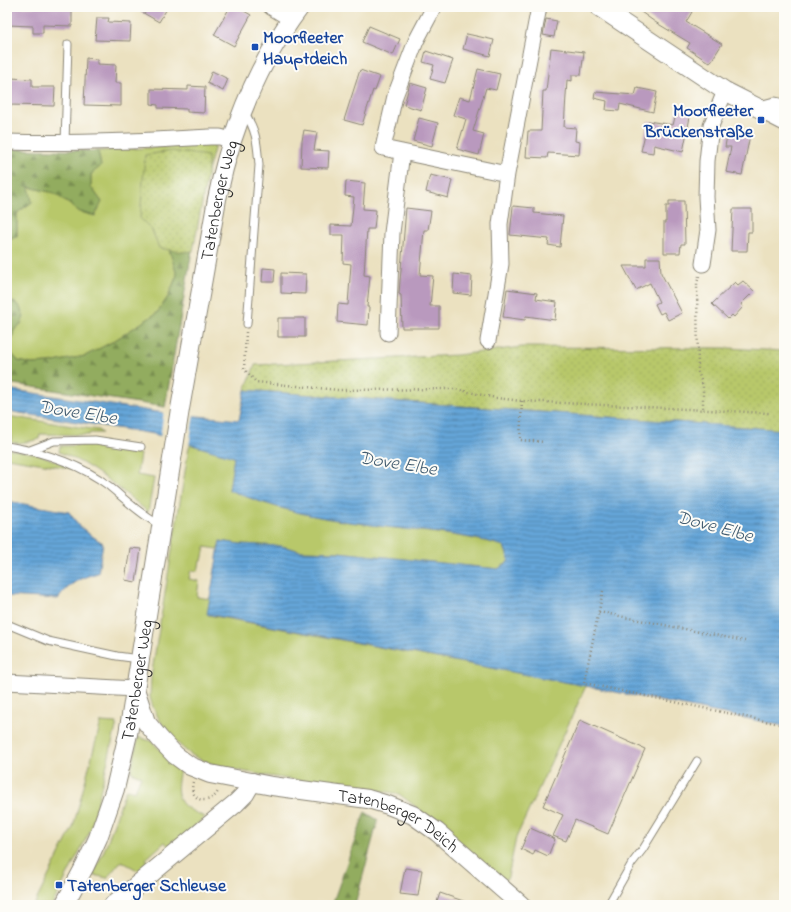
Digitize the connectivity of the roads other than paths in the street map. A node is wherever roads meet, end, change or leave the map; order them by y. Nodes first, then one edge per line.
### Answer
1 (271, 7) edge
2 (434, 7) edge
3 (539, 7) edge
4 (599, 7) edge
5 (295, 13) edge
6 (68, 44) dead end
7 (725, 92) junction
8 (784, 107) edge
9 (242, 109) junction
10 (760, 109) junction
11 (784, 121) edge
12 (231, 140) junction
13 (7, 142) edge
14 (66, 143) junction
15 (402, 152) junction
16 (507, 174) junction
17 (704, 264) dead end
18 (247, 324) road end
19 (388, 333) dead end
20 (488, 341) dead end
21 (7, 446) edge
22 (140, 447) dead end
23 (30, 450) junction
24 (161, 526) junction
25 (7, 624) edge
26 (140, 659) junction
27 (7, 682) edge
28 (135, 689) junction
29 (697, 761) dead end
30 (252, 782) junction
31 (117, 904) edge
32 (64, 905) edge
33 (521, 905) edge
34 (608, 905) edge

1 - 5 street
2 - 15 street
3 - 16 street
4 - 7 street
5 - 9 street, Tatenberger Weg
6 - 14 lane
7 - 10 street
7 - 17 street
8 - 10 street
9 - 12 street, Tatenberger Weg
9 - 18 lane
10 - 11 street
12 - 14 street
12 - 24 street, Tatenberger Weg
13 - 14 street
15 - 16 street
15 - 19 street
16 - 20 street
21 - 23 lane
22 - 23 lane
23 - 24 lane
24 - 26 street, Tatenberger Weg
25 - 26 lane
26 - 28 street, Tatenberger Weg
27 - 28 street
28 - 30 street, Tatenberger Deich
28 - 32 street, Tatenberger Weg
29 - 34 lane
30 - 31 street
30 - 33 street, Tatenberger Deich

